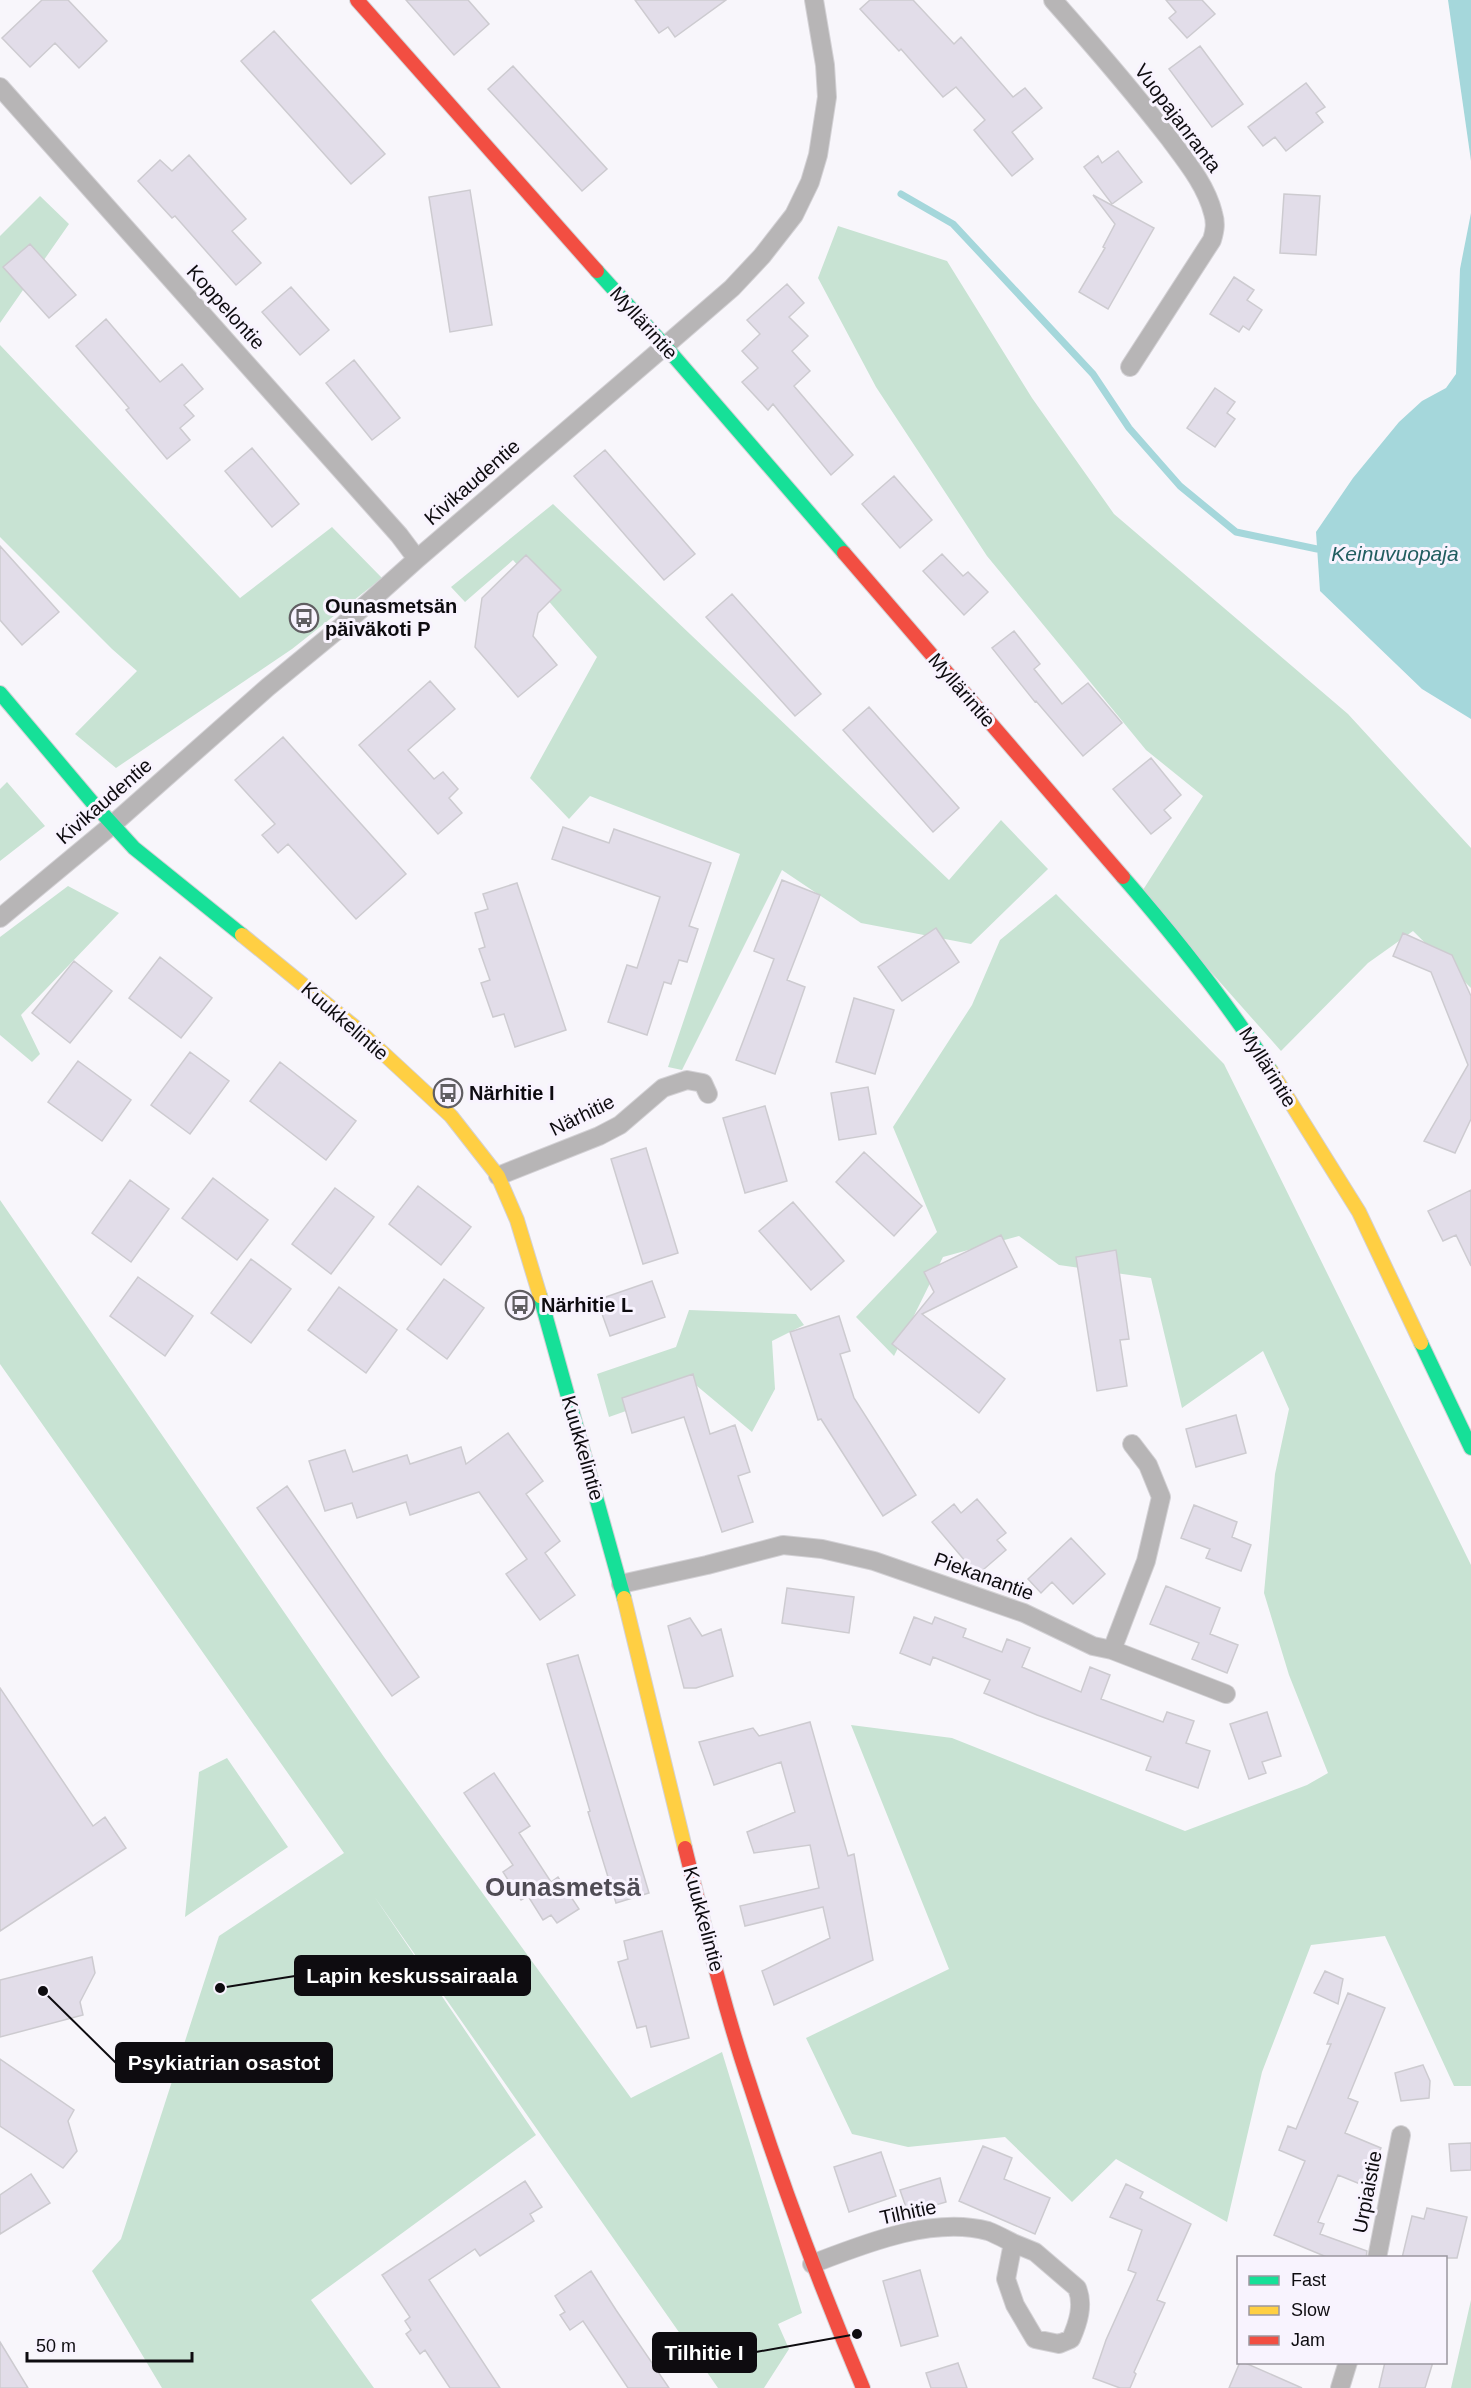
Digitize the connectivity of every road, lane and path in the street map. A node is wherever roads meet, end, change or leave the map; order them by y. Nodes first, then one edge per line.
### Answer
1 (357, 0) edge
2 (814, 0) edge
3 (1053, 0) edge
4 (0, 87) edge
5 (665, 346) junction
6 (1130, 367) dead end
7 (417, 559) junction
8 (0, 693) edge
9 (112, 825) junction
10 (0, 918) edge
11 (708, 1094) dead end
12 (498, 1176) junction
13 (1132, 1443) dead end
14 (1471, 1448) edge
15 (621, 1584) junction
16 (1112, 1650) junction
17 (1226, 1694) dead end
18 (1401, 2135) dead end
19 (1013, 2243) junction
20 (1377, 2256) edge
21 (812, 2264) junction
22 (1347, 2364) edge
23 (863, 2388) edge
24 (1340, 2388) edge

1 - 5 street, Myllärintie
2 - 5 street, Kivikaudentie
3 - 6 street, Vuopajanranta
4 - 7 street, Koppelontie
5 - 7 street, Kivikaudentie
5 - 14 street, Myllärintie
7 - 9 street, Kivikaudentie
8 - 9 street, Kuukkelintie
9 - 10 street, Kivikaudentie
9 - 12 street, Kuukkelintie
11 - 12 street, Närhitie
12 - 15 street, Kuukkelintie
13 - 16 street
15 - 16 street, Piekanantie
15 - 21 street, Kuukkelintie
16 - 17 street, Piekanantie
18 - 20 street, Urpiaistie
19 - 19 street, Tilhitie
19 - 21 street, Tilhitie
21 - 23 street, Kuukkelintie
22 - 24 street

